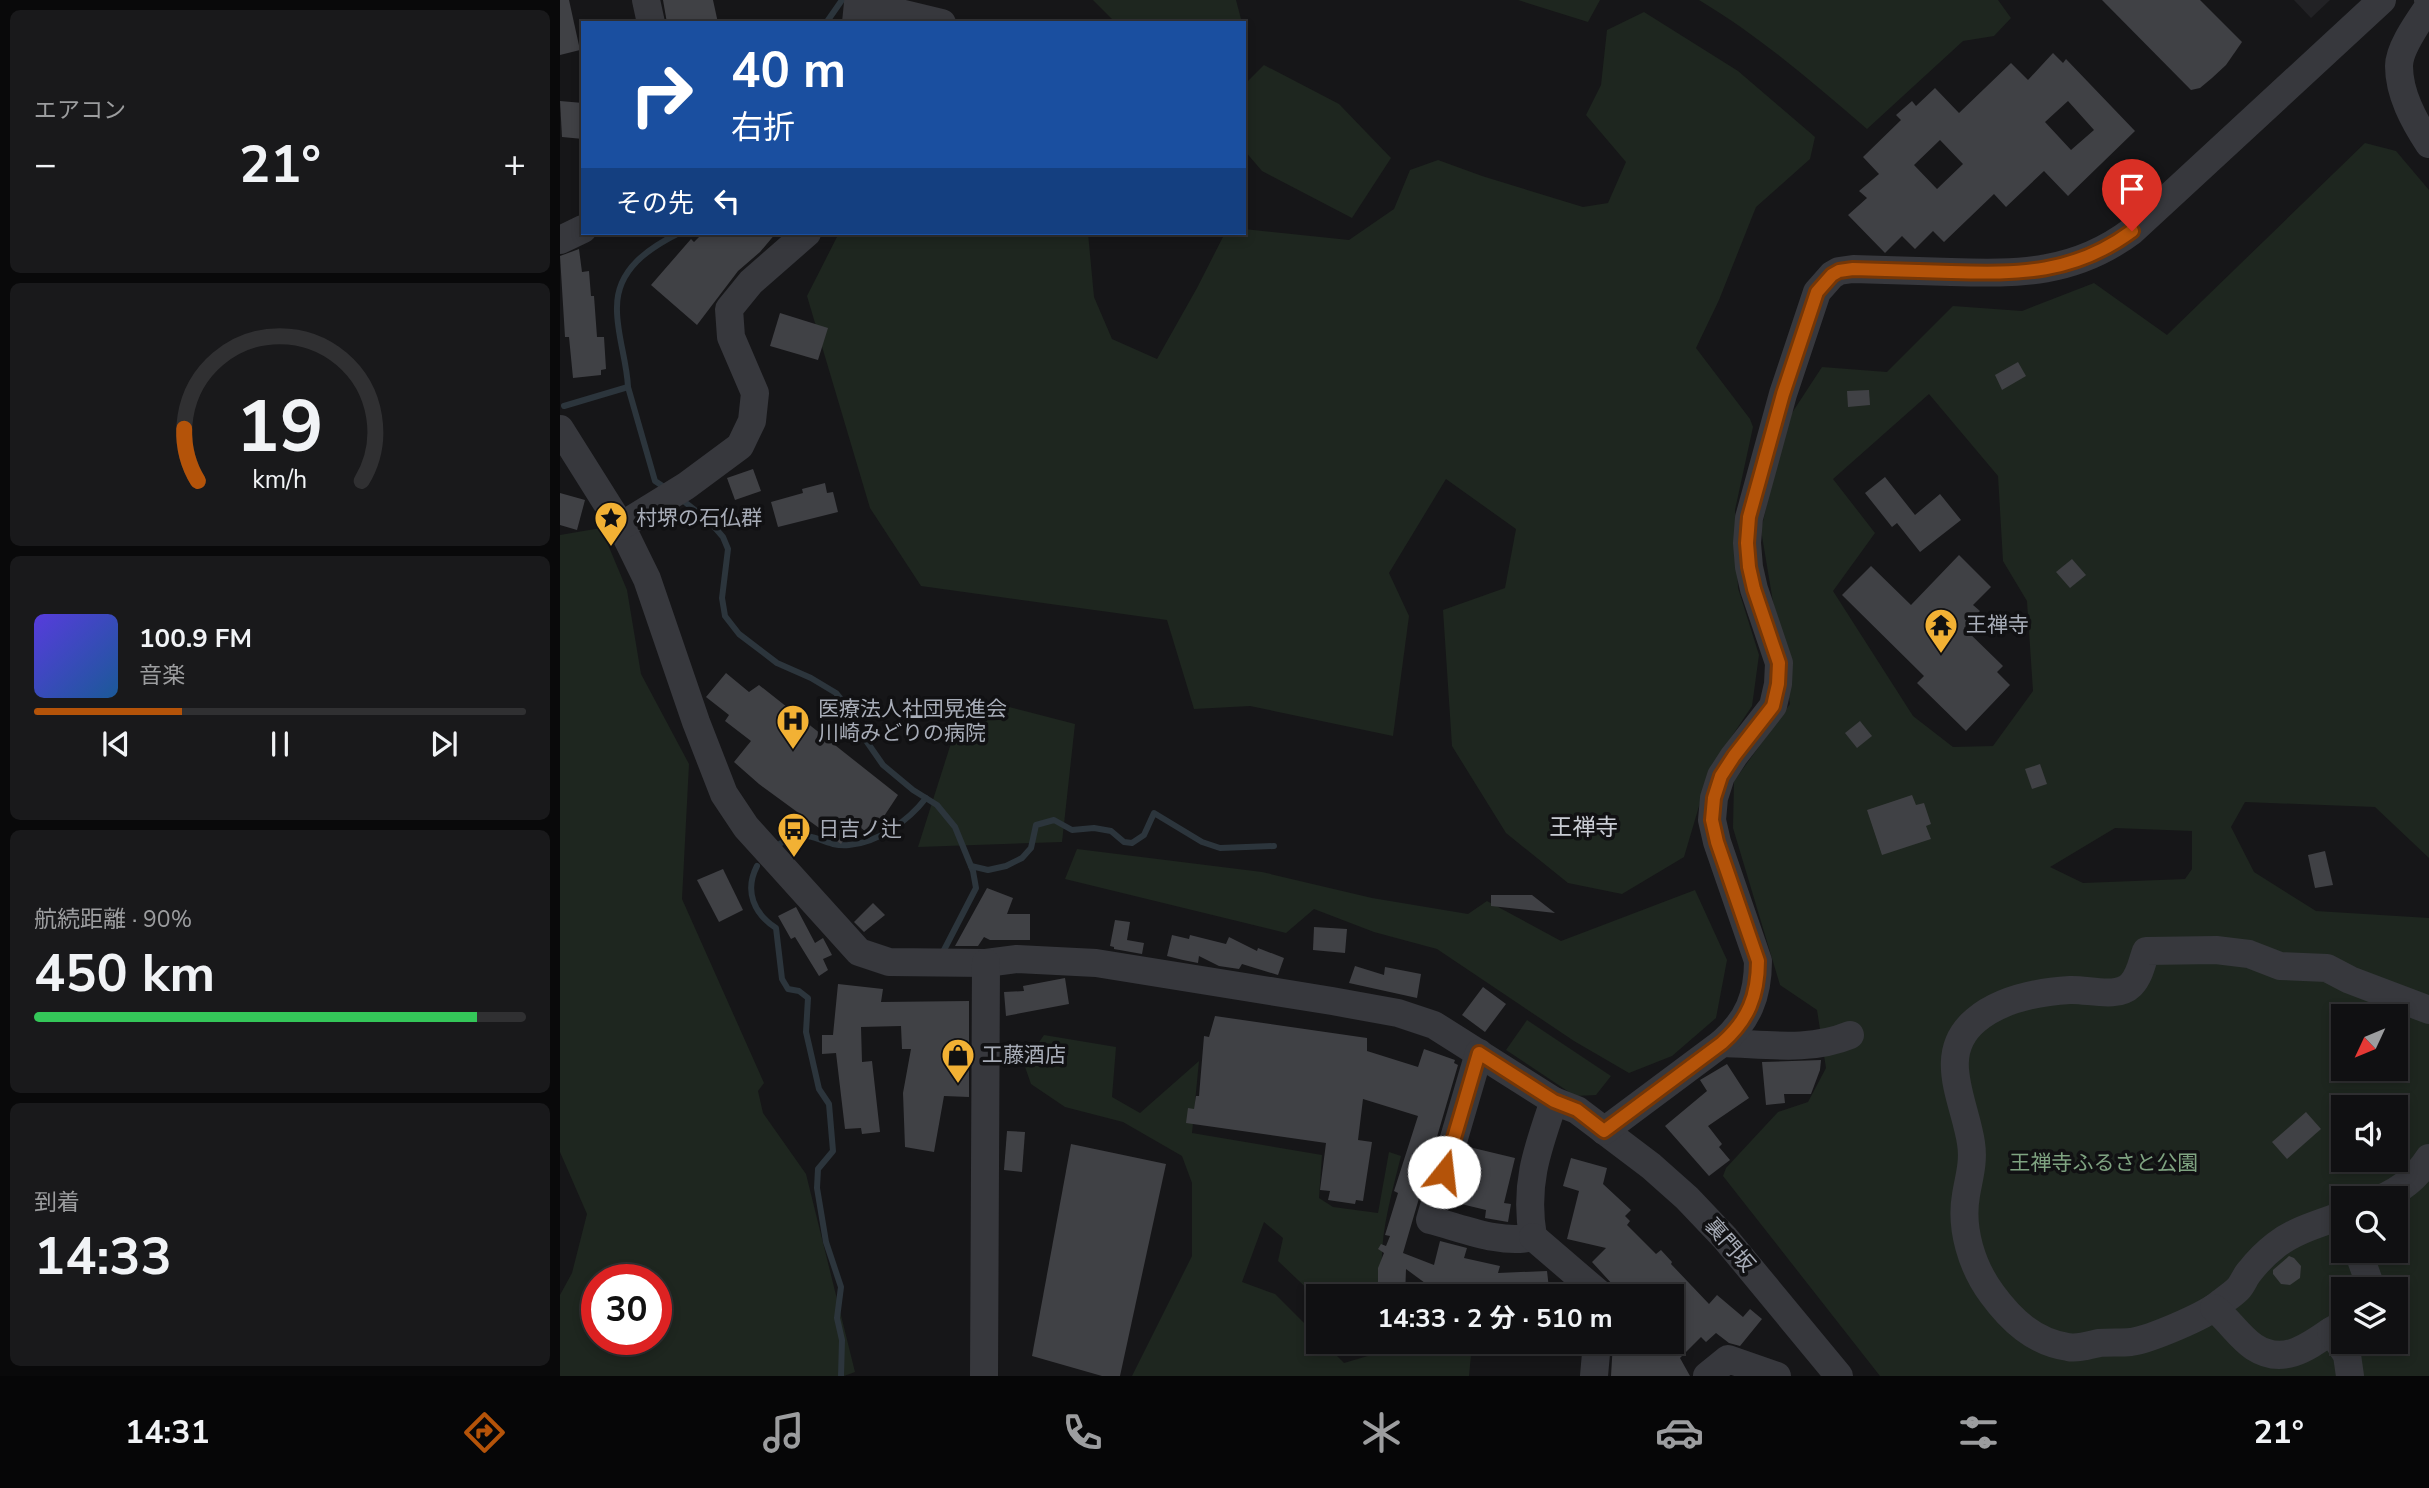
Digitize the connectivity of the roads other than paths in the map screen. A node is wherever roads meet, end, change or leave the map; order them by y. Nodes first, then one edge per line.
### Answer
1 (646, 0) edge
2 (2382, 0) edge
3 (2428, 0) edge
4 (651, 21) edge
5 (856, 21) edge
6 (934, 21) edge
7 (2421, 113) edge
8 (2429, 144) edge
9 (581, 230) edge
10 (805, 235) edge
11 (560, 240) edge
12 (560, 429) edge
13 (621, 526) junction
14 (986, 963) junction
15 (2429, 1010) edge
16 (1850, 1035) dead end
17 (1722, 1043) junction
18 (1479, 1053) junction
19 (1554, 1101) junction
20 (1604, 1131) junction
21 (2429, 1158) edge
22 (2403, 1186) edge
23 (2331, 1220) edge
24 (1533, 1237) junction
25 (1588, 1284) edge
26 (2214, 1308) junction
27 (2331, 1331) edge
28 (1596, 1354) edge
29 (2347, 1354) edge
30 (2350, 1373) edge
31 (1832, 1374) edge
32 (984, 1376) edge
33 (1594, 1376) edge
34 (1707, 1376) edge
35 (1777, 1376) edge

1 - 4 street
2 - 17 street
3 - 7 street
5 - 6 street
7 - 8 street
9 - 11 street
10 - 13 street
12 - 13 street, 裏門坂
13 - 14 street, 裏門坂
14 - 18 street, 裏門坂
14 - 32 street
15 - 26 street
16 - 17 street
17 - 20 street
18 - 19 street, 裏門坂
18 - 24 street
19 - 20 street, 裏門坂
19 - 24 street
20 - 31 street, 裏門坂
21 - 22 street
23 - 26 street
24 - 25 street
26 - 27 street
28 - 33 street
29 - 30 street
34 - 35 street

